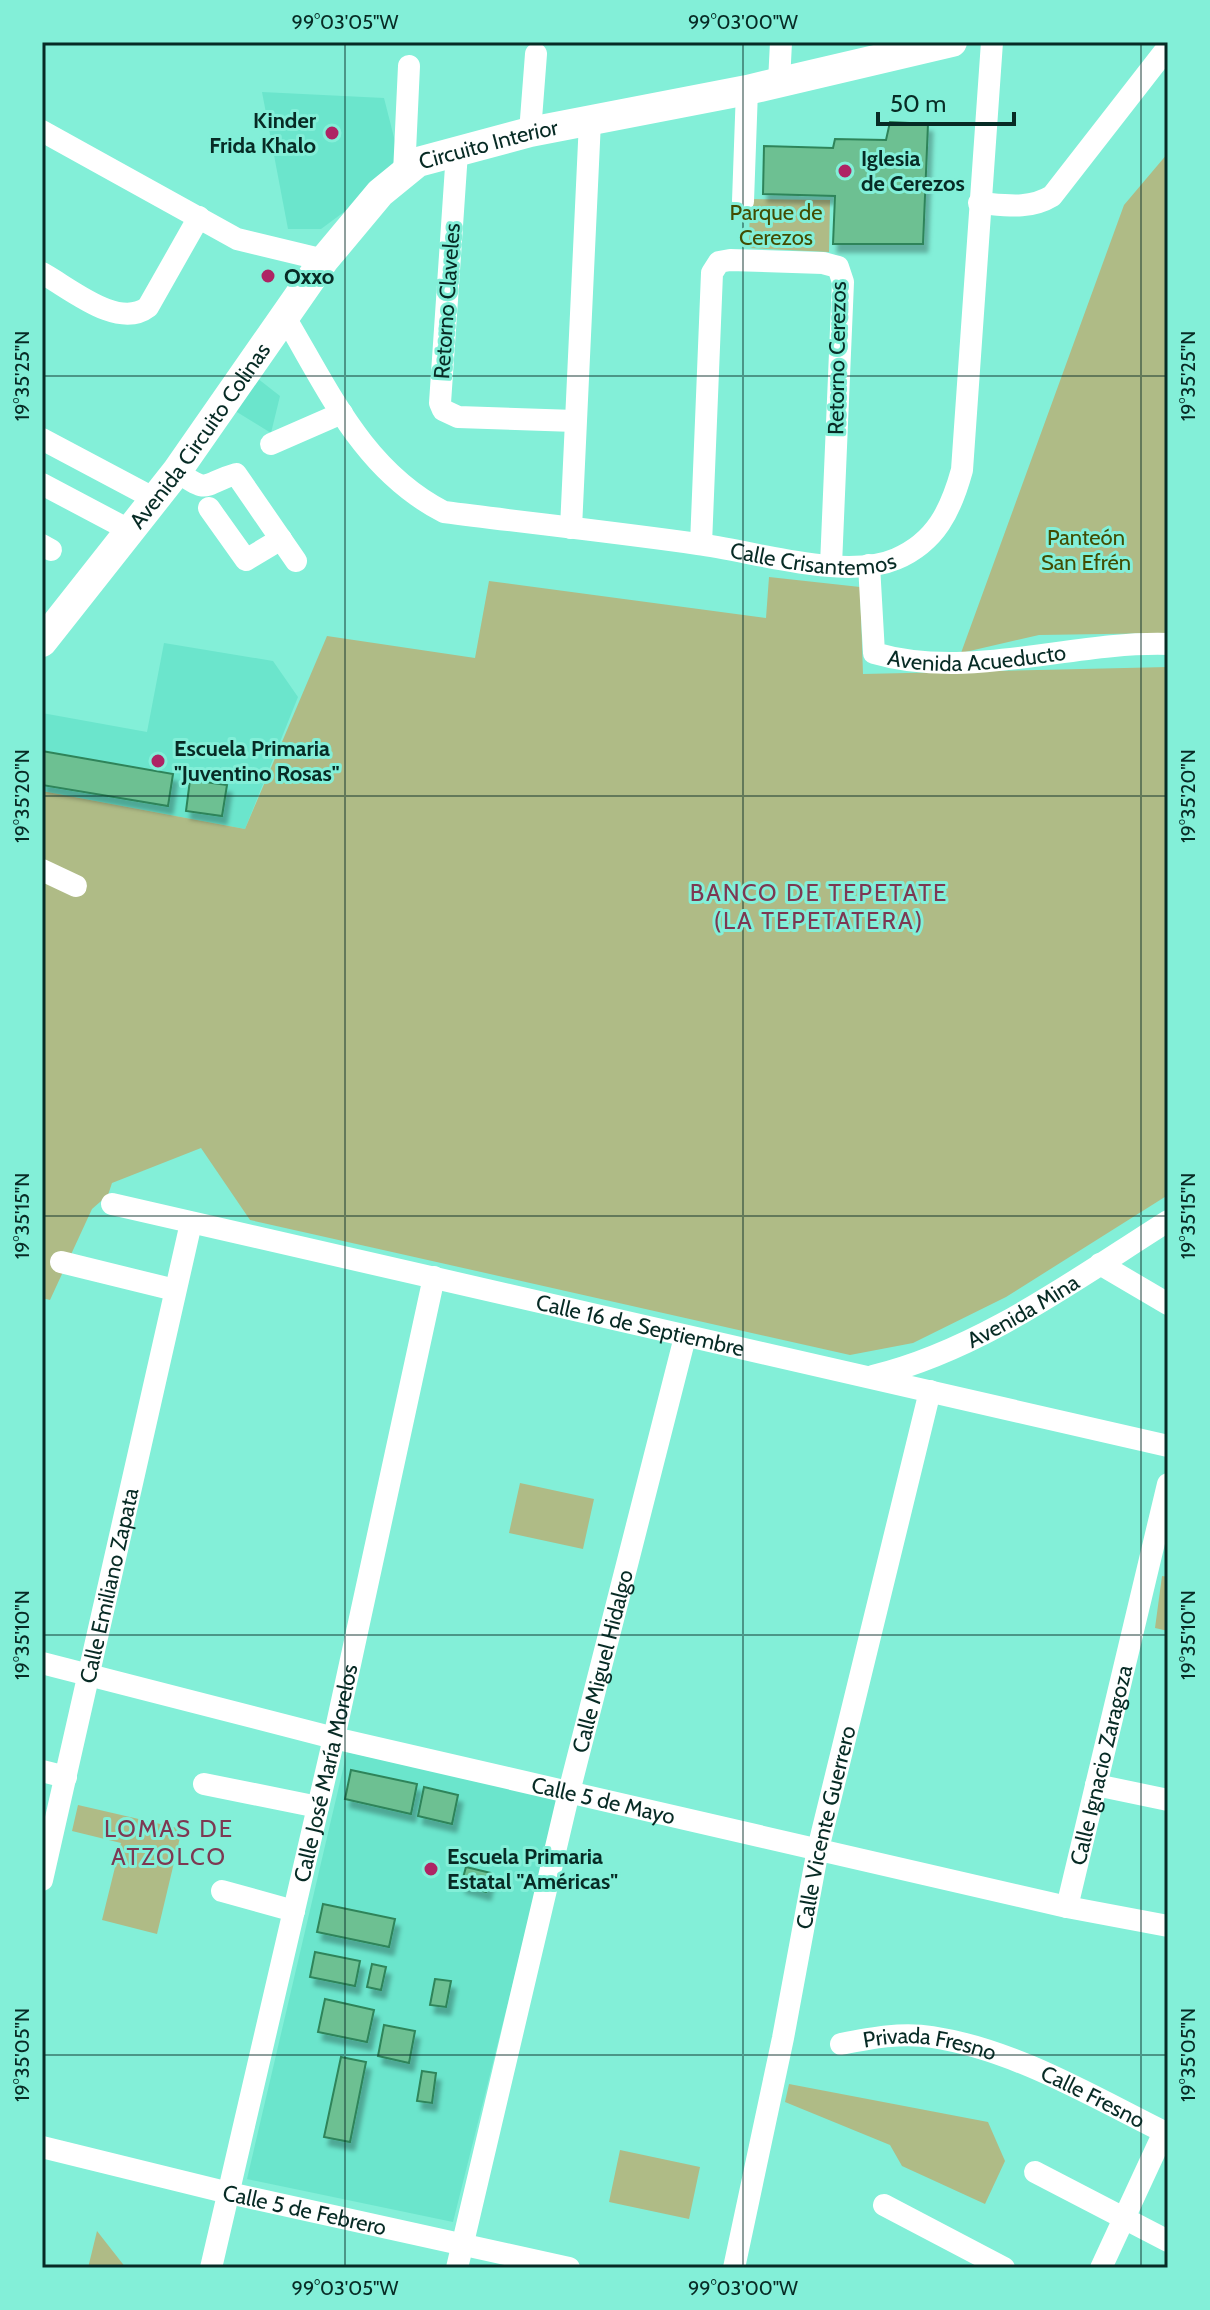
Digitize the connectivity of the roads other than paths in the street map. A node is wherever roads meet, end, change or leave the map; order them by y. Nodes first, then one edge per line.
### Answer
1 (781, 42) edge
2 (952, 42) edge
3 (992, 42) edge
4 (1168, 47) edge
5 (911, 48) edge
6 (536, 54) dead end
7 (409, 66) dead end
8 (779, 82) junction
9 (747, 90) junction
10 (590, 121) junction
11 (42, 131) edge
12 (530, 132) junction
13 (457, 152) junction
14 (404, 173) junction
15 (743, 201) dead end
16 (979, 203) junction
17 (199, 217) junction
18 (324, 260) junction
19 (42, 273) edge
20 (286, 319) junction
21 (342, 413) junction
22 (575, 421) junction
23 (42, 439) edge
24 (271, 444) dead end
25 (177, 471) junction
26 (42, 484) edge
27 (155, 499) junction
28 (209, 508) dead end
29 (571, 528) junction
30 (129, 530) junction
31 (281, 539) junction
32 (701, 544) junction
33 (296, 561) dead end
34 (831, 565) junction
35 (869, 565) junction
36 (42, 642) edge
37 (1168, 644) edge
38 (42, 870) edge
39 (76, 886) dead end
40 (112, 1204) dead end
41 (1168, 1221) edge
42 (191, 1223) junction
43 (61, 1262) dead end
44 (1100, 1264) junction
45 (434, 1277) junction
46 (175, 1290) junction
47 (1168, 1304) edge
48 (685, 1337) junction
49 (865, 1378) junction
50 (930, 1391) junction
51 (1168, 1446) edge
52 (1168, 1484) edge
53 (42, 1663) edge
54 (91, 1675) junction
55 (334, 1738) junction
56 (42, 1771) edge
57 (66, 1777) junction
58 (204, 1784) dead end
59 (1096, 1785) junction
60 (569, 1792) junction
61 (1168, 1800) edge
62 (318, 1807) junction
63 (818, 1849) junction
64 (42, 1880) edge
65 (222, 1891) dead end
66 (1067, 1907) junction
67 (294, 1911) junction
68 (1168, 1926) edge
69 (841, 2044) dead end
70 (1018, 2060) joint
71 (1166, 2133) edge
72 (42, 2147) edge
73 (1035, 2172) dead end
74 (229, 2193) junction
75 (884, 2205) dead end
76 (1124, 2219) junction
77 (1168, 2241) edge
78 (462, 2245) junction
79 (211, 2268) edge
80 (457, 2268) edge
81 (569, 2268) edge
82 (734, 2268) edge
83 (1004, 2268) edge
84 (1101, 2268) edge

1 - 8 street
2 - 5 main road, Circuito Interior
3 - 16 street, Calle Crisantemos
4 - 16 street
5 - 8 main road, Circuito Interior
6 - 12 street
7 - 14 street
8 - 9 main road, Circuito Interior
9 - 10 main road, Circuito Interior
9 - 15 street
10 - 12 main road, Circuito Interior
10 - 22 street
11 - 17 street
12 - 13 main road, Circuito Interior
13 - 14 main road, Circuito Interior
13 - 22 street, Retorno Claveles
14 - 18 main road, Circuito Interior
16 - 35 street, Calle Crisantemos
17 - 18 street
17 - 19 street
18 - 20 main road, Avenida Circuito Colinas
20 - 21 street, Calle Crisantemos
20 - 25 main road, Avenida Circuito Colinas
21 - 24 street
21 - 29 street, Calle Crisantemos
22 - 29 street
23 - 27 street
25 - 27 main road, Avenida Circuito Colinas
25 - 31 street
26 - 30 street, Avenida Circuito Colinas
27 - 30 main road, Avenida Circuito Colinas
28 - 31 street
29 - 32 street, Calle Crisantemos
30 - 36 main road
31 - 33 street
32 - 34 street, Calle Crisantemos
32 - 34 street, Retorno Cerezos
34 - 35 street, Calle Crisantemos
35 - 37 street, Avenida Acueducto
38 - 39 street
40 - 42 street, Calle 16 de Septiembre
41 - 44 street, Avenida Mina
42 - 45 street, Calle 16 de Septiembre
42 - 46 street, Calle Emiliano Zapata
43 - 46 street
44 - 47 street
44 - 49 street, Avenida Mina
45 - 48 street, Calle 16 de Septiembre
45 - 55 street, Calle José María Morelos
46 - 54 street, Calle Emiliano Zapata
48 - 49 street, Calle 16 de Septiembre
48 - 60 street, Calle Miguel Hidalgo
49 - 50 street, Calle 16 de Septiembre
50 - 51 street, Calle 16 de Septiembre
50 - 63 street, Calle Vicente Guerrero
52 - 59 street, Calle Ignacio Zaragoza
53 - 54 street, Calle 5 de Mayo
54 - 55 street, Calle 5 de Mayo
54 - 57 street, Calle Emiliano Zapata
55 - 60 street, Calle 5 de Mayo
55 - 62 street, Calle José María Morelos
56 - 57 street
57 - 64 street, Calle Emiliano Zapata
58 - 62 street
59 - 61 street
59 - 66 street, Calle Ignacio Zaragoza
60 - 63 street, Calle 5 de Mayo
60 - 78 street, Calle Miguel Hidalgo
62 - 67 street, Calle José María Morelos
63 - 66 street, Calle 5 de Mayo
63 - 82 street, Calle Vicente Guerrero
65 - 67 street
66 - 68 street, Calle 5 de Mayo
67 - 74 street, Calle José María Morelos
69 - 70 street, Privada Fresno
70 - 71 street, Calle Fresno
71 - 76 street
72 - 74 street, Calle 5 de Febrero
73 - 76 street
74 - 78 street, Calle 5 de Febrero
74 - 79 street, Calle José María Morelos
75 - 83 street
76 - 77 street
76 - 84 street
78 - 80 street, Calle Miguel Hidalgo
78 - 81 street, Calle 5 de Febrero

